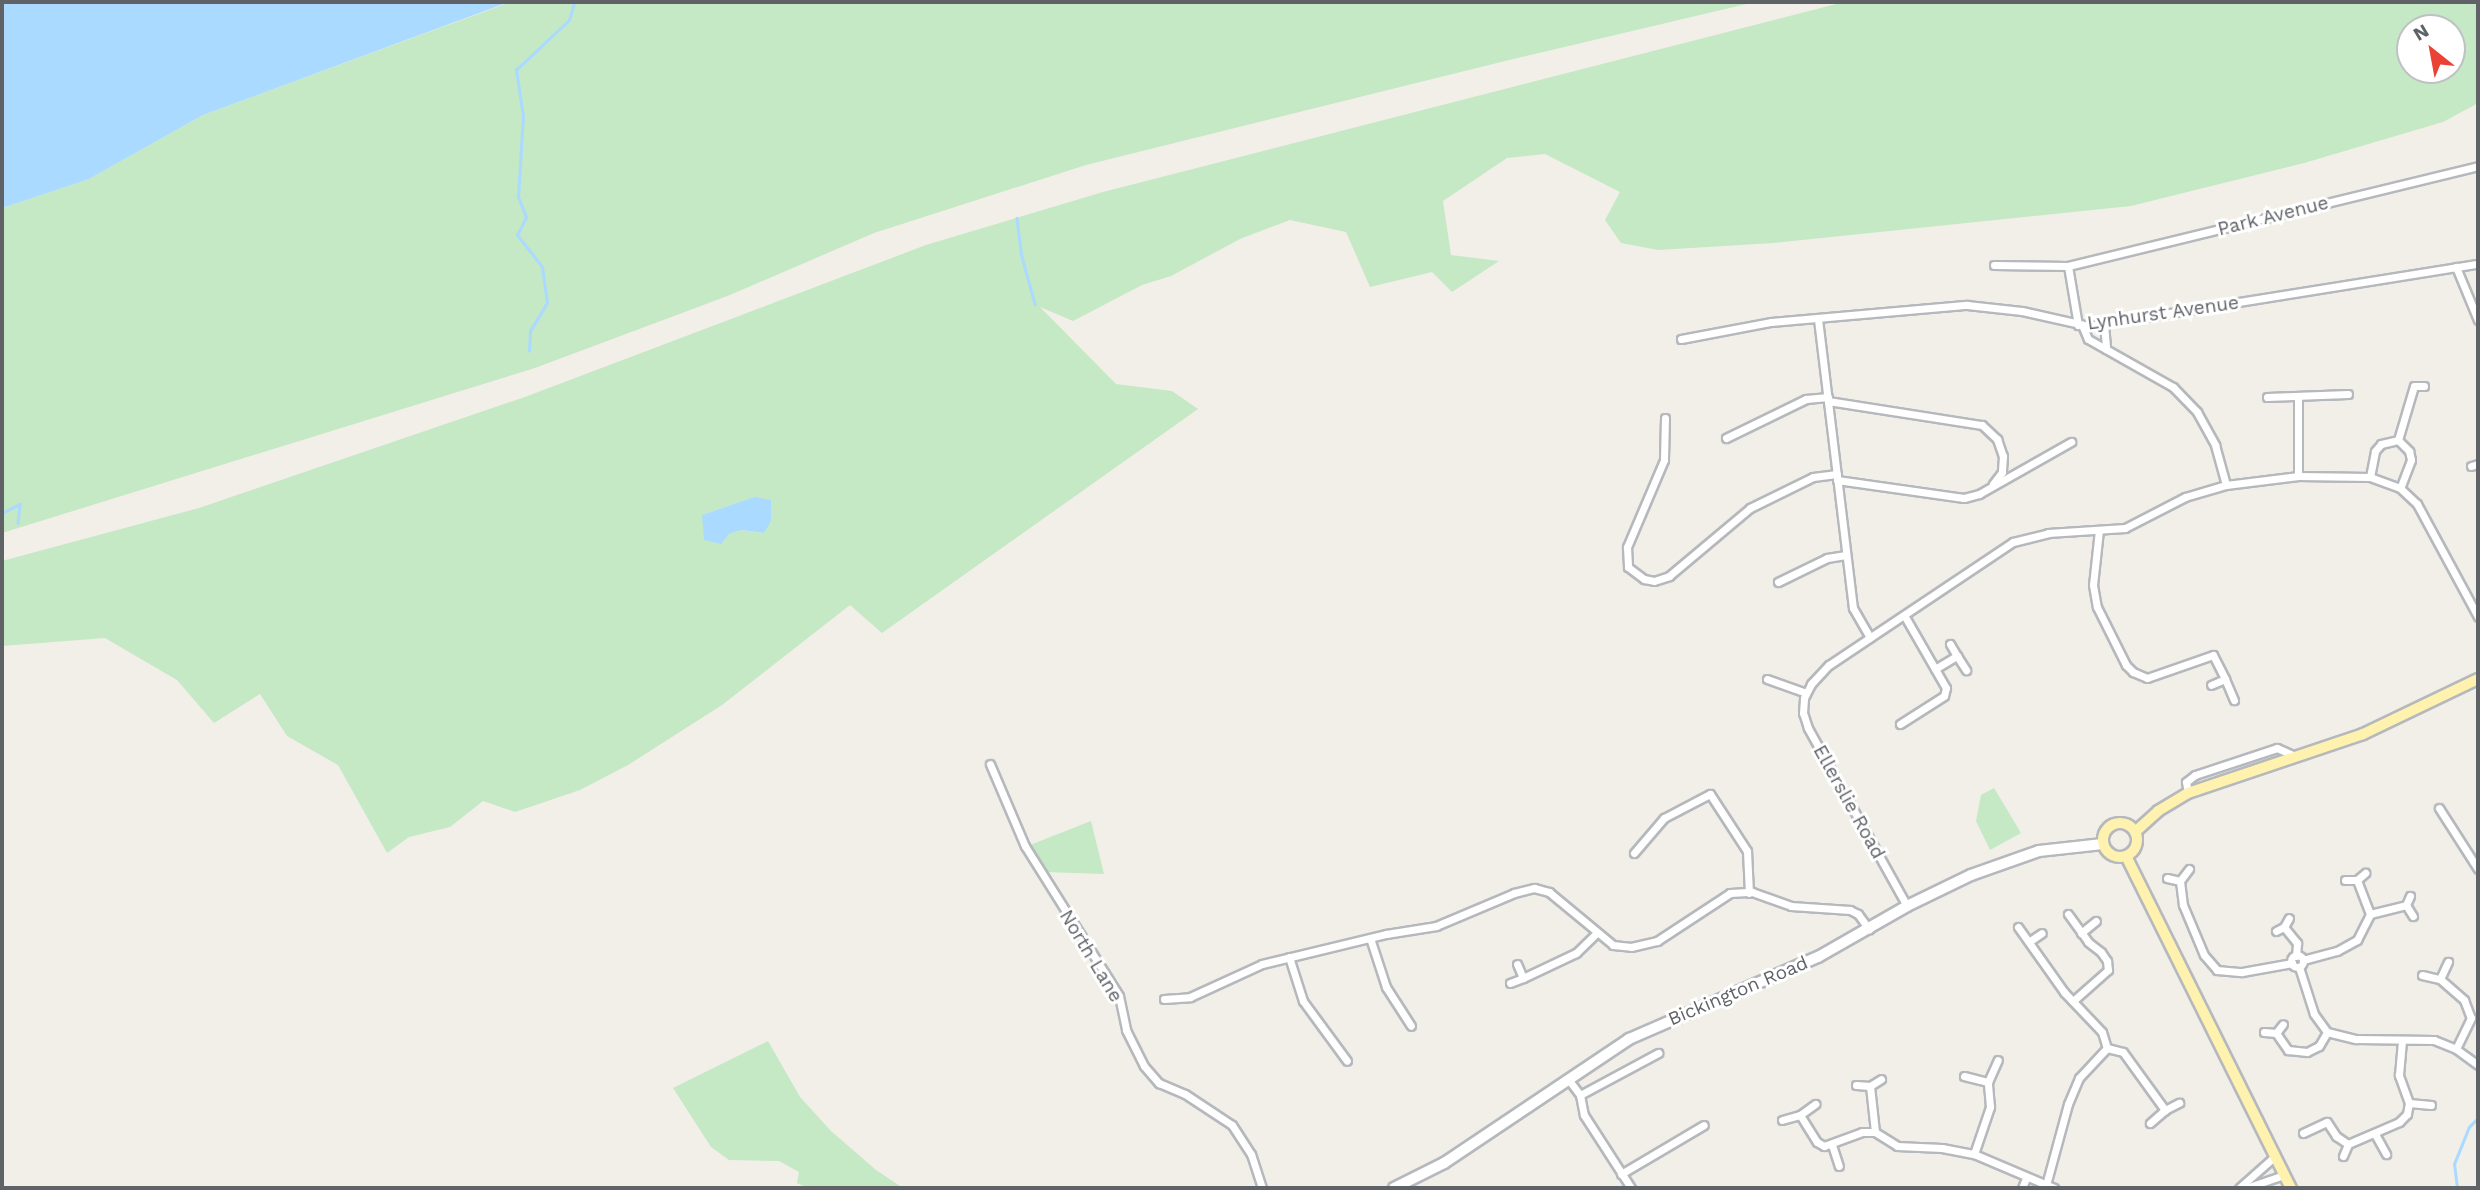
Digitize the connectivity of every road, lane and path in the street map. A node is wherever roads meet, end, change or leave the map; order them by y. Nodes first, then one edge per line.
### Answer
1 (2478, 166) edge
2 (2478, 264) edge
3 (1994, 265) dead end
4 (2067, 266) junction
5 (2456, 267) junction
6 (1818, 319) junction
7 (2478, 320) edge
8 (2104, 324) junction
9 (2080, 325) junction
10 (1681, 339) dead end
11 (2106, 349) junction
12 (2424, 386) dead end
13 (2348, 394) dead end
14 (2298, 396) junction
15 (2267, 397) dead end
16 (1828, 399) junction
17 (1665, 418) dead end
18 (1726, 439) dead end
19 (2398, 440) junction
20 (2071, 442) dead end
21 (2298, 476) junction
22 (1837, 477) junction
23 (2370, 477) junction
24 (2226, 485) junction
25 (1990, 487) junction
26 (2400, 488) junction
27 (2099, 530) junction
28 (1846, 555) junction
29 (1778, 582) dead end
30 (1904, 615) junction
31 (2478, 617) edge
32 (1870, 637) junction
33 (1950, 644) dead end
34 (1957, 656) junction
35 (1935, 669) junction
36 (1966, 670) dead end
37 (1767, 679) dead end
38 (2225, 679) junction
39 (2478, 679) edge
40 (2211, 685) dead end
41 (1806, 694) junction
42 (2234, 699) dead end
43 (1900, 724) dead end
44 (990, 764) dead end
45 (2439, 808) dead end
46 (2135, 832) junction
47 (2103, 844) junction
48 (1634, 853) dead end
49 (2126, 856) junction
50 (2189, 869) dead end
51 (2478, 869) edge
52 (2365, 873) dead end
53 (2167, 878) dead end
54 (2345, 880) dead end
55 (2357, 880) junction
56 (2180, 881) junction
57 (1749, 892) junction
58 (2410, 896) dead end
59 (2406, 905) junction
60 (1907, 906) junction
61 (2068, 914) dead end
62 (2370, 914) junction
63 (2413, 916) dead end
64 (2289, 918) dead end
65 (2096, 921) dead end
66 (2018, 927) dead end
67 (1869, 929) junction
68 (2042, 933) dead end
69 (2081, 933) junction
70 (1596, 934) junction
71 (1370, 938) junction
72 (2030, 941) junction
73 (1289, 957) junction
74 (2297, 962) junction
75 (2448, 962) dead end
76 (1517, 964) dead end
77 (2422, 975) dead end
78 (1522, 978) junction
79 (2440, 979) junction
80 (1510, 983) dead end
81 (1164, 999) dead end
82 (2073, 1001) junction
83 (2475, 1018) edge
84 (2283, 1024) dead end
85 (1411, 1026) dead end
86 (2264, 1032) dead end
87 (2327, 1032) junction
88 (2276, 1033) junction
89 (2402, 1041) junction
90 (2107, 1048) junction
91 (2456, 1049) junction
92 (1658, 1053) dead end
93 (1998, 1060) dead end
94 (1347, 1061) dead end
95 (2478, 1065) edge
96 (1964, 1076) dead end
97 (1569, 1079) junction
98 (1881, 1079) dead end
99 (1987, 1082) junction
100 (1856, 1085) dead end
101 (1870, 1086) junction
102 (1580, 1095) junction
103 (2179, 1103) dead end
104 (2409, 1103) junction
105 (1815, 1104) dead end
106 (2431, 1105) dead end
107 (2165, 1110) junction
108 (1800, 1115) junction
109 (1783, 1120) dead end
110 (2150, 1123) dead end
111 (1704, 1125) dead end
112 (1875, 1132) junction
113 (2303, 1133) dead end
114 (2375, 1134) junction
115 (2348, 1144) junction
116 (1832, 1145) junction
117 (1975, 1154) junction
118 (2386, 1154) dead end
119 (2343, 1156) dead end
120 (2274, 1157) junction
121 (1839, 1166) dead end
122 (1620, 1174) junction
123 (2284, 1175) junction
124 (2026, 1178) junction
125 (2046, 1185) junction
126 (1629, 1186) edge
127 (1262, 1188) edge
128 (1394, 1188) edge
129 (1618, 1188) edge
130 (2022, 1188) edge
131 (2054, 1188) edge
132 (2239, 1188) edge
133 (2246, 1188) edge
134 (2291, 1188) edge

1 - 4 street, Park Avenue
2 - 5 street, Lynhurst Avenue
3 - 4 street, Park Avenue
4 - 9 street
5 - 7 street
5 - 8 street, Lynhurst Avenue
6 - 9 street, Lynhurst Avenue
6 - 10 street, Lynhurst Avenue
6 - 16 street
8 - 9 street, Lynhurst Avenue
8 - 11 street
9 - 11 street
11 - 24 street
12 - 19 street
13 - 14 street
14 - 15 street
14 - 21 street
16 - 18 street
16 - 22 street
16 - 25 street
17 - 22 street
19 - 23 street
19 - 26 street
20 - 25 street
21 - 23 street
21 - 24 street
22 - 25 street
22 - 28 street
23 - 26 street
24 - 27 street
26 - 31 street
27 - 30 street
27 - 38 street
28 - 29 street
28 - 32 street
30 - 32 street
30 - 35 street
32 - 41 street
33 - 34 street
34 - 35 street
34 - 36 street
35 - 43 street
37 - 41 street
38 - 40 street
38 - 42 street
39 - 46 main road
41 - 60 street, Ellerslie Road
44 - 127 street, North Lane
45 - 51 street
46 - 47 main road
46 - 49 main road
47 - 49 main road
47 - 60 main road, Bickington Road
48 - 57 street
49 - 120 main road
50 - 56 street
52 - 55 street
53 - 56 street
54 - 55 street
55 - 62 street
56 - 74 street
57 - 67 street
57 - 70 street
58 - 59 street
59 - 62 street
59 - 63 street
60 - 67 main road, Bickington Road
61 - 69 street
62 - 74 street
64 - 74 street
65 - 69 street
66 - 72 street
67 - 97 main road, Bickington Road
68 - 72 street
69 - 82 street
70 - 71 street
70 - 78 street
71 - 73 street
71 - 85 street
72 - 82 street
73 - 81 street
73 - 94 street
74 - 87 street
75 - 79 street
76 - 78 street
77 - 79 street
78 - 80 street
79 - 83 street
82 - 90 street
83 - 91 street
84 - 88 street
86 - 88 street
87 - 88 street
87 - 89 street
89 - 91 street
89 - 104 street
90 - 107 street
90 - 125 street
91 - 95 street
92 - 102 street
93 - 99 street
96 - 99 street
97 - 102 street
97 - 128 main road, Bickington Road
98 - 101 street
99 - 117 street
100 - 101 street
101 - 112 street
102 - 122 street
103 - 107 street
104 - 106 street
104 - 114 street
105 - 108 street
107 - 110 street
108 - 109 street
108 - 116 street
111 - 122 street
112 - 116 street
112 - 117 street
113 - 115 street
114 - 115 street
114 - 118 street
115 - 119 street
116 - 121 street
117 - 124 street
120 - 123 main road
120 - 132 street
122 - 126 street
123 - 133 street
123 - 134 main road
124 - 125 street
124 - 130 street
125 - 131 street
126 - 129 street

